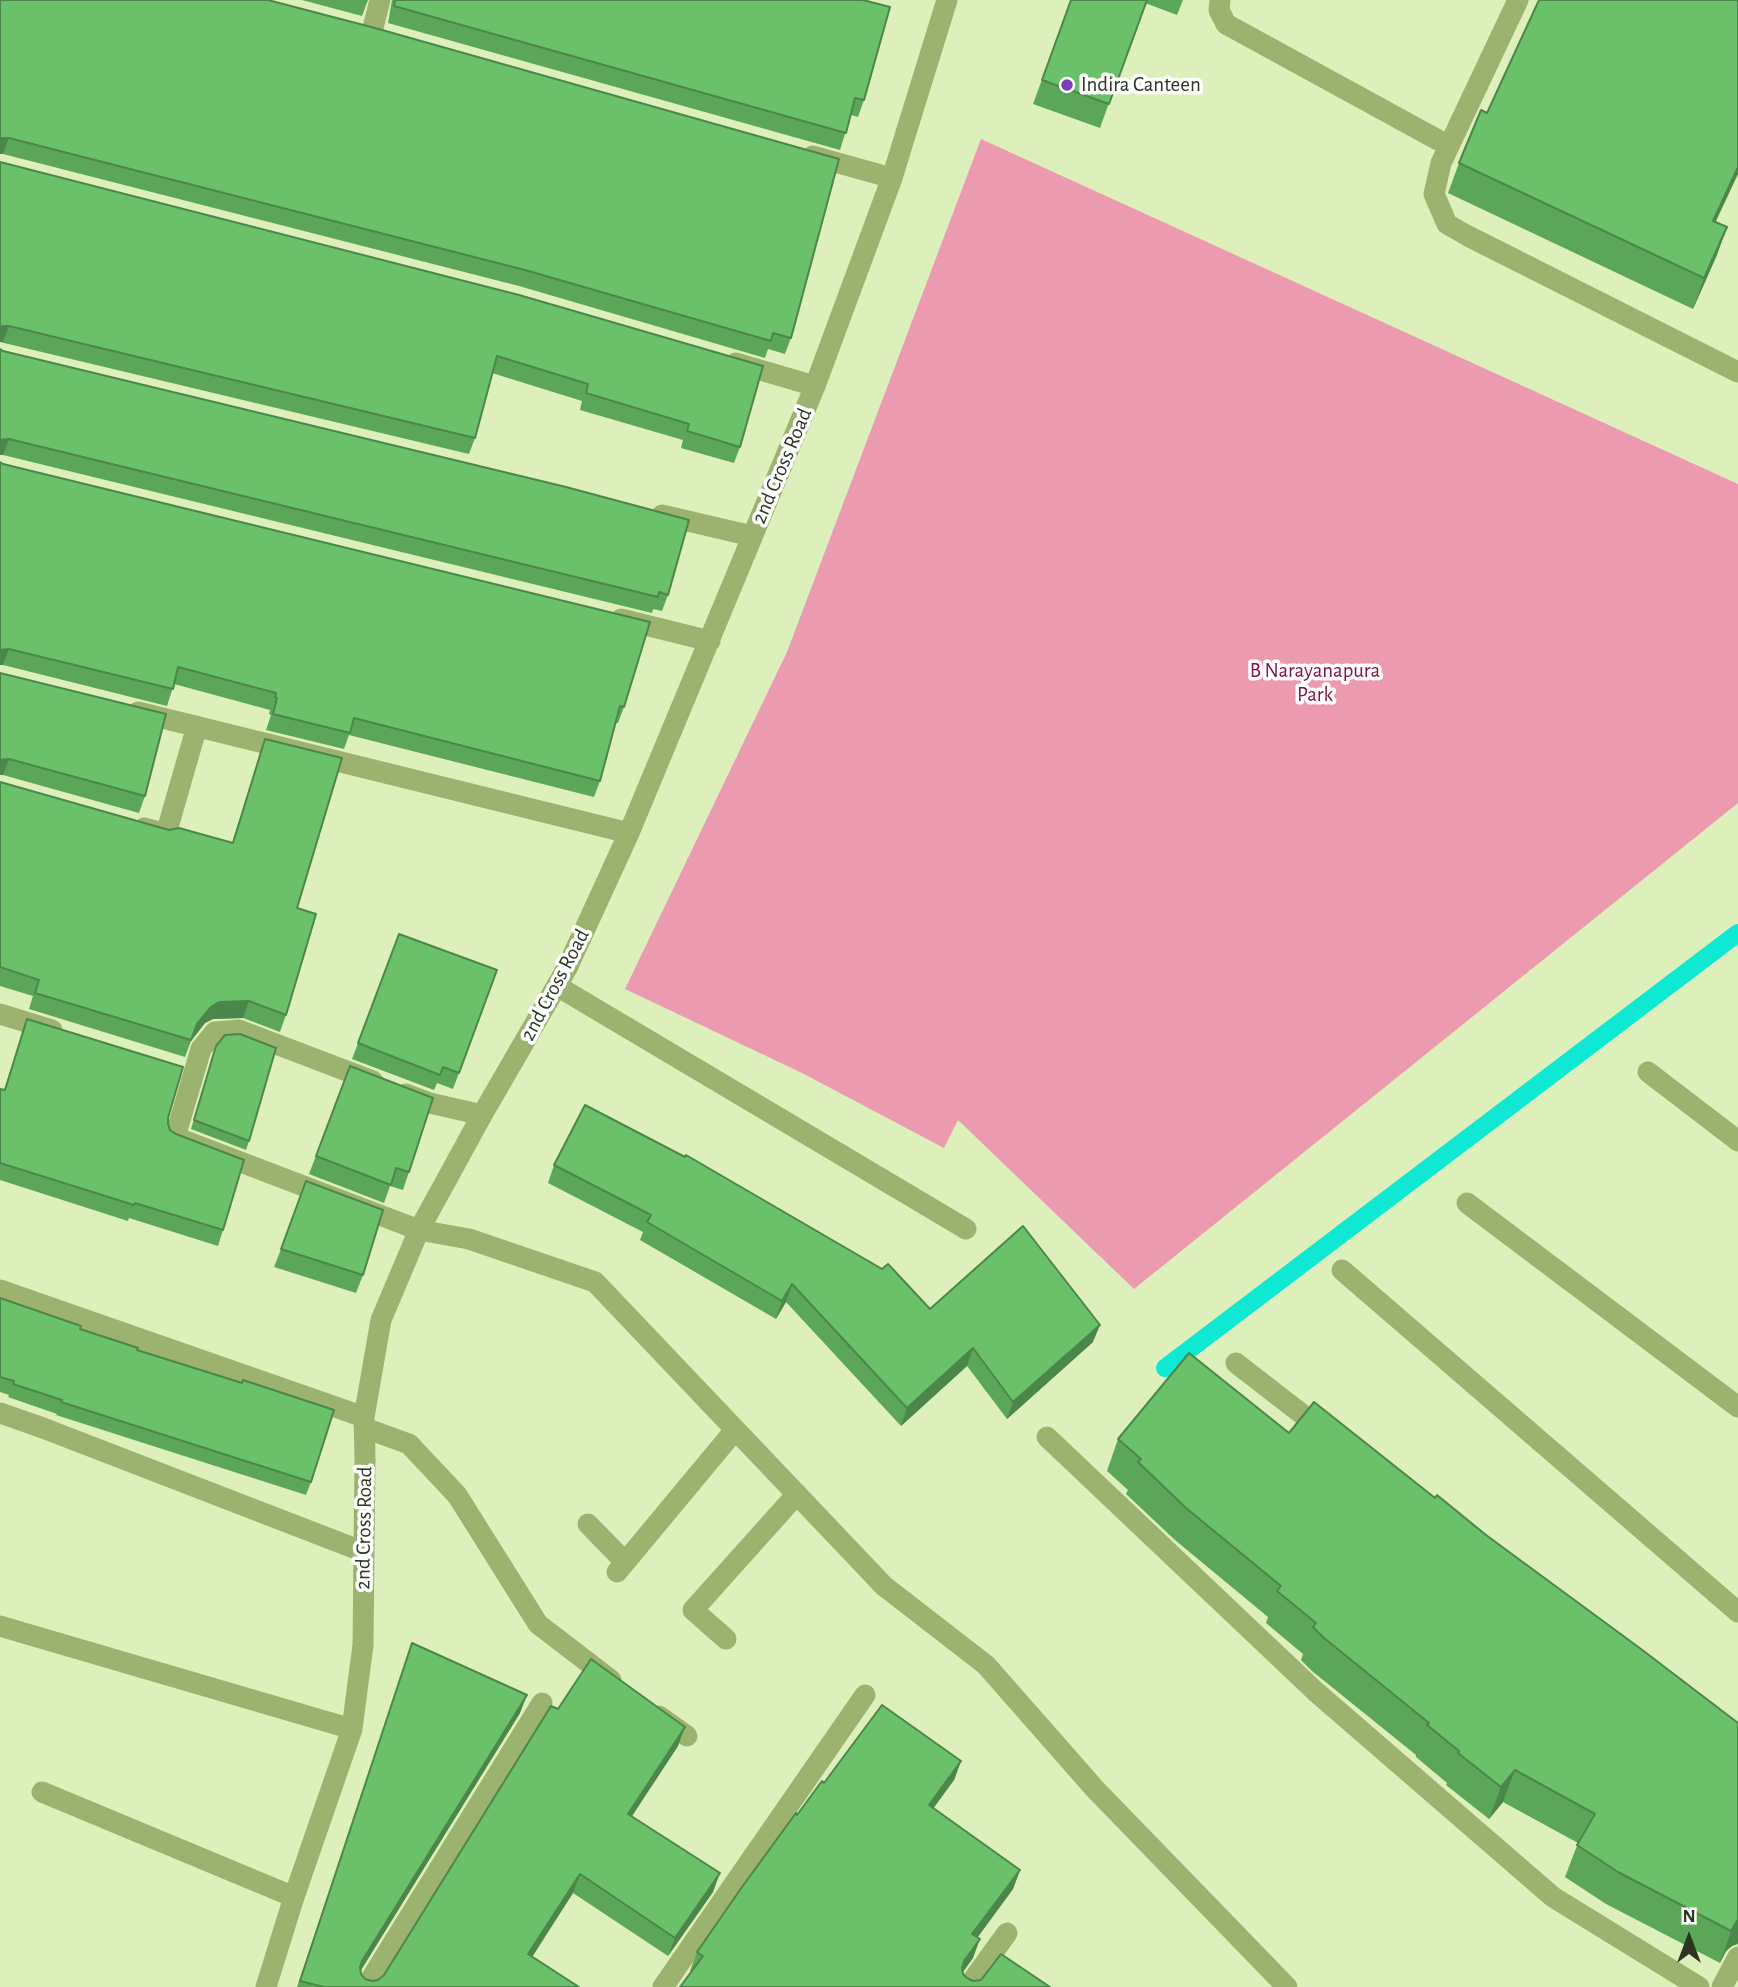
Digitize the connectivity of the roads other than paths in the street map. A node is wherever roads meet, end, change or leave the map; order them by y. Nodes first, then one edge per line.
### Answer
1 (380, 0) edge
2 (947, 0) edge
3 (1220, 0) edge
4 (1518, 0) edge
5 (372, 32) edge
6 (1449, 146) junction
7 (799, 152) edge
8 (892, 178) junction
9 (711, 356) edge
10 (1738, 372) edge
11 (815, 386) junction
12 (644, 510) edge
13 (752, 536) junction
14 (603, 615) edge
15 (710, 641) junction
16 (118, 707) edge
17 (197, 726) junction
18 (128, 824) edge
19 (629, 833) junction
20 (557, 986) junction
21 (0, 1014) edge
22 (77, 1038) edge
23 (1648, 1072) dead end
24 (482, 1115) junction
25 (1738, 1140) edge
26 (1467, 1203) dead end
27 (966, 1229) dead end
28 (419, 1230) junction
29 (1342, 1270) dead end
30 (0, 1290) edge
31 (1236, 1363) dead end
32 (1738, 1408) edge
33 (0, 1413) edge
34 (364, 1423) junction
35 (735, 1430) junction
36 (1047, 1437) dead end
37 (1345, 1447) edge
38 (796, 1494) junction
39 (588, 1524) dead end
40 (364, 1552) junction
41 (1738, 1612) edge
42 (0, 1626) edge
43 (726, 1639) dead end
44 (623, 1688) edge
45 (865, 1695) dead end
46 (542, 1703) dead end
47 (644, 1704) edge
48 (352, 1729) junction
49 (687, 1736) dead end
50 (41, 1792) dead end
51 (294, 1897) junction
52 (1007, 1933) dead end
53 (1738, 1957) edge
54 (266, 1987) edge
55 (366, 1987) edge
56 (663, 1987) edge
57 (968, 1987) edge
58 (1287, 1987) edge
59 (1699, 1987) edge
60 (1722, 1987) edge

1 - 5 street
2 - 8 street, 2nd Cross Road
3 - 6 street
4 - 6 street
6 - 10 street
7 - 8 street
8 - 11 street, 2nd Cross Road
9 - 11 street
11 - 13 street, 2nd Cross Road
12 - 13 street
13 - 15 street, 2nd Cross Road
14 - 15 street
15 - 19 street, 2nd Cross Road
16 - 17 street
17 - 18 street
17 - 19 street
19 - 20 street, 2nd Cross Road
20 - 24 street, 2nd Cross Road
20 - 27 street
21 - 22 street
23 - 25 street
24 - 28 street, 2nd Cross Road
24 - 28 street
26 - 32 street
28 - 34 street, 2nd Cross Road
28 - 35 street
29 - 41 street
30 - 34 street
31 - 37 street
33 - 40 street
34 - 40 street, 2nd Cross Road
34 - 44 street
35 - 38 street
35 - 39 street
36 - 59 street
38 - 43 street
38 - 58 street
40 - 48 street, 2nd Cross Road
42 - 48 street
45 - 56 street
46 - 55 street
47 - 49 street
48 - 51 street, 2nd Cross Road
50 - 51 street
51 - 54 street, 2nd Cross Road
52 - 57 street
53 - 60 street

